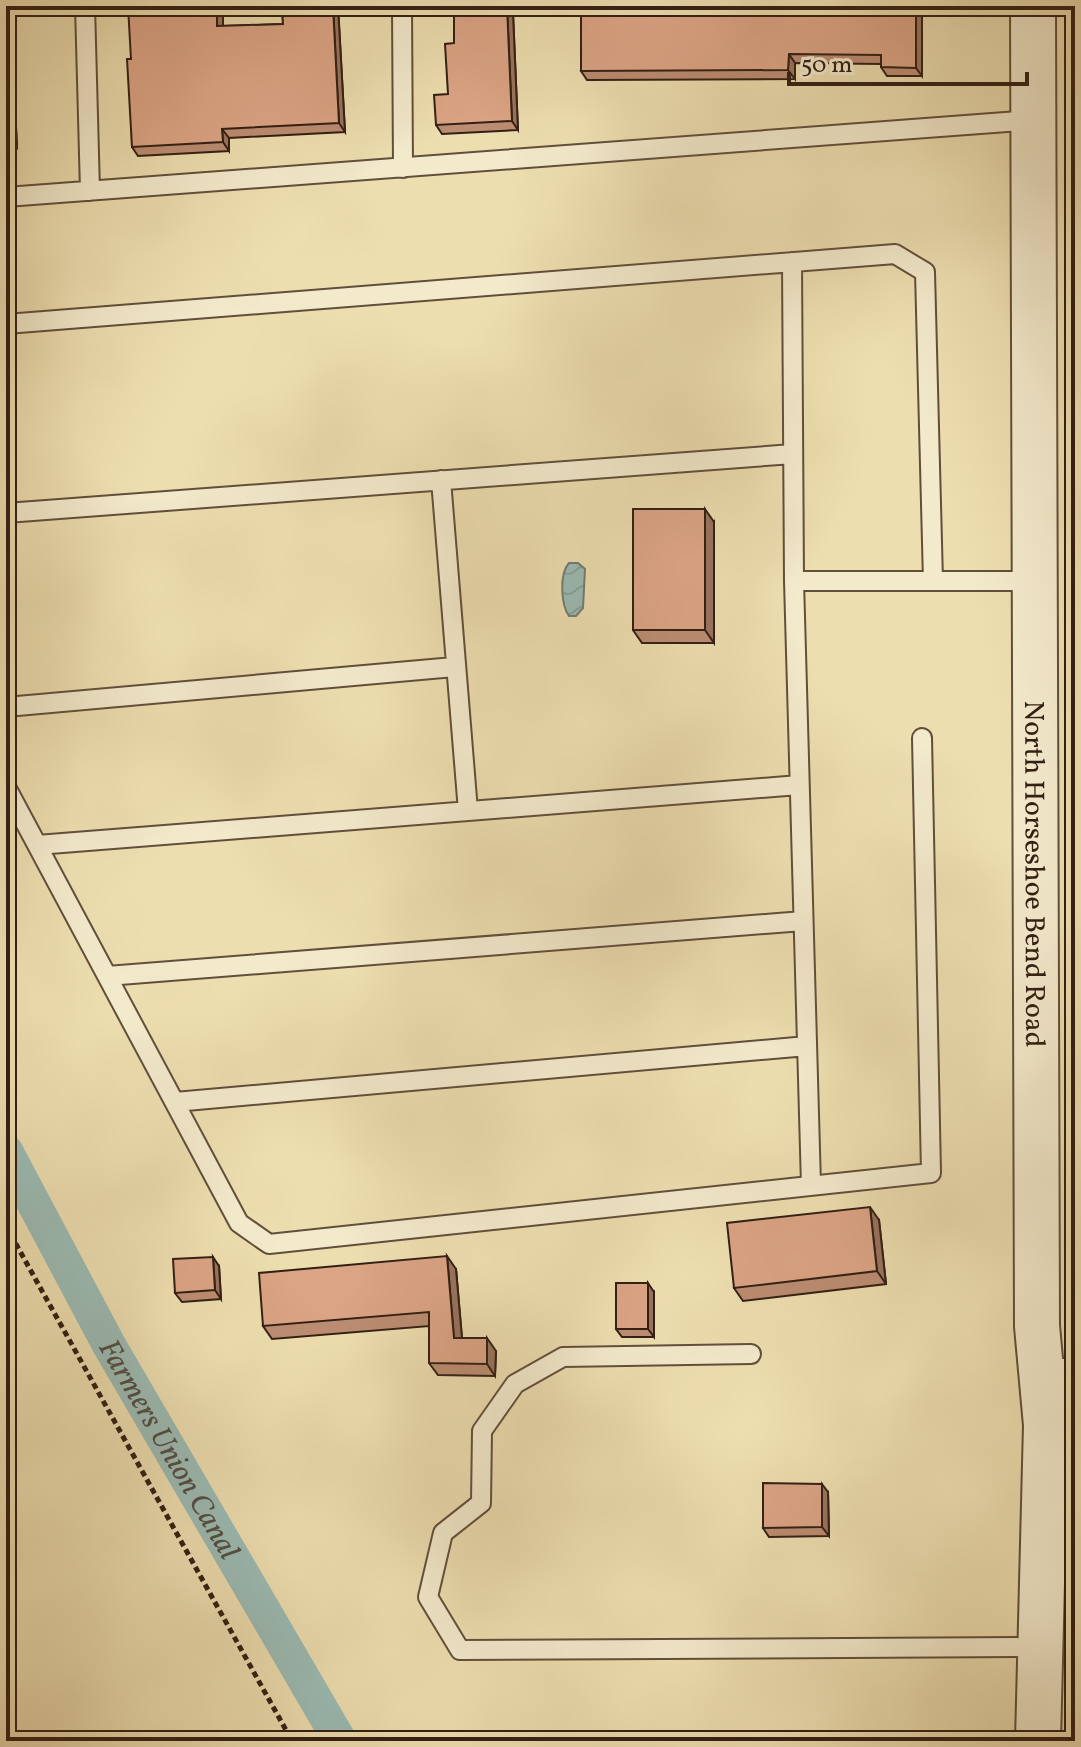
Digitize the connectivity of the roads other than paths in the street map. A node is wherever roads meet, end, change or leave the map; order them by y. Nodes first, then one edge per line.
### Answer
1 (85, 6) edge
2 (402, 6) edge
3 (1033, 6) edge
4 (1033, 120) junction
5 (403, 168) junction
6 (90, 191) junction
7 (6, 197) edge
8 (792, 262) junction
9 (6, 324) edge
10 (793, 454) junction
11 (441, 480) junction
12 (6, 513) edge
13 (794, 581) junction
14 (933, 581) junction
15 (1034, 581) junction
16 (454, 667) junction
17 (6, 707) edge
18 (922, 738) dead end
19 (799, 785) junction
20 (6, 787) edge
21 (468, 811) junction
22 (37, 845) junction
23 (803, 921) junction
24 (107, 976) junction
25 (807, 1046) junction
26 (175, 1102) junction
27 (811, 1185) junction
28 (751, 1354) dead end
29 (1058, 1377) edge
30 (1041, 1647) junction
31 (1038, 1741) edge

1 - 6 lane
2 - 5 lane
3 - 4 street, North Horseshoe Bend Road
4 - 5 lane
4 - 15 street, North Horseshoe Bend Road
5 - 6 lane
6 - 7 lane
8 - 9 lane
8 - 10 lane
8 - 14 lane
10 - 11 lane
10 - 13 lane
11 - 12 lane
11 - 16 lane
13 - 14 lane
13 - 19 lane
14 - 15 lane
15 - 29 street, North Horseshoe Bend Road
16 - 17 lane
16 - 21 lane
18 - 27 lane
19 - 21 lane
19 - 23 lane
20 - 22 lane
21 - 22 lane
22 - 24 lane
23 - 24 lane
23 - 25 lane
24 - 26 lane
25 - 26 lane
25 - 27 lane
26 - 27 lane
28 - 30 lane
29 - 30 street, North Horseshoe Bend Road
30 - 31 street, North Horseshoe Bend Road

